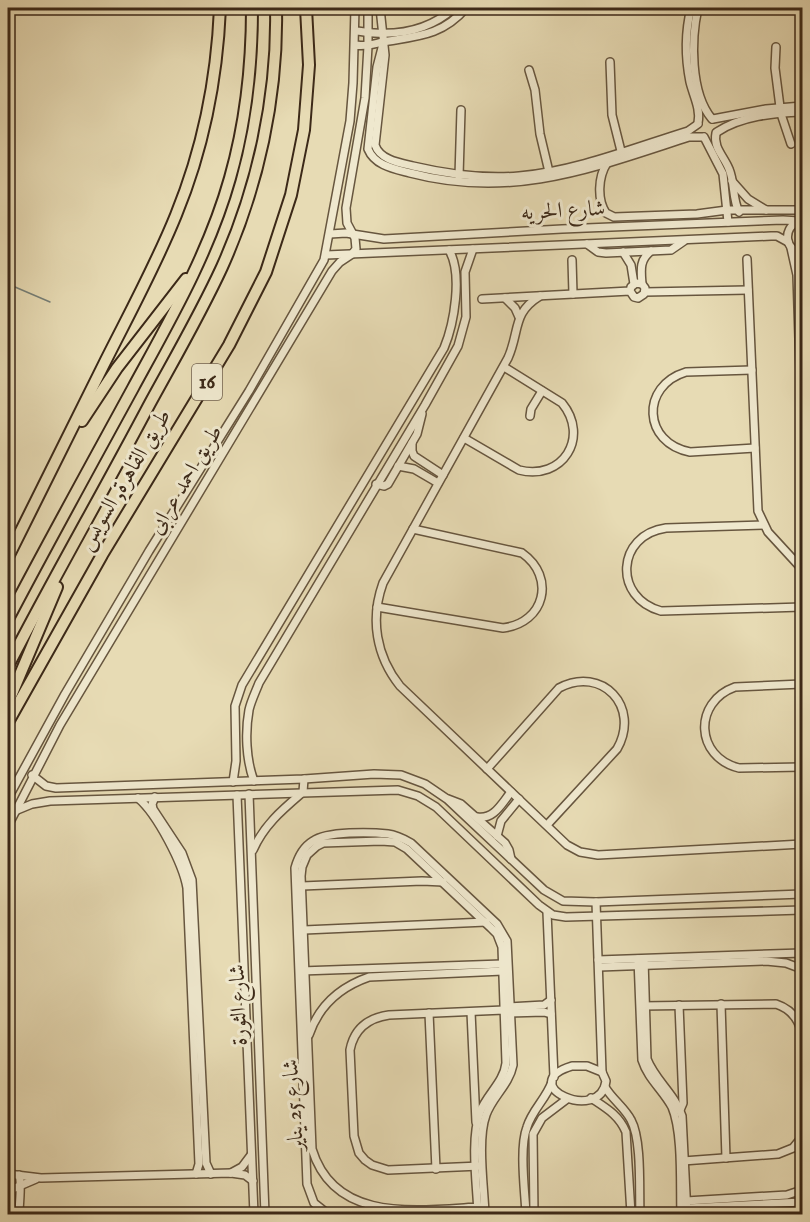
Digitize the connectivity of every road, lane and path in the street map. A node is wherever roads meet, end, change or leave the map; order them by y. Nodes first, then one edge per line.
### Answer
1 (220, 8) edge
2 (252, 8) edge
3 (306, 8) edge
4 (356, 8) edge
5 (368, 8) edge
6 (380, 8) edge
7 (454, 8) edge
8 (466, 8) edge
9 (696, 8) edge
10 (277, 10) edge
11 (355, 31) junction
12 (368, 33) junction
13 (384, 33) junction
14 (384, 42) junction
15 (355, 45) junction
16 (368, 46) junction
17 (776, 47) dead end
18 (690, 49) junction
19 (610, 62) dead end
20 (529, 70) dead end
21 (802, 106) edge
22 (461, 110) dead end
23 (778, 110) junction
24 (802, 112) edge
25 (713, 119) junction
26 (698, 124) junction
27 (716, 132) junction
28 (704, 137) junction
29 (790, 144) dead end
30 (621, 151) junction
31 (606, 163) junction
32 (587, 169) junction
33 (550, 175) junction
34 (459, 178) junction
35 (732, 181) junction
36 (600, 185) junction
37 (335, 206) junction
38 (346, 208) junction
39 (727, 210) junction
40 (739, 210) junction
41 (802, 210) edge
42 (769, 211) junction
43 (761, 221) junction
44 (801, 221) edge
45 (728, 222) junction
46 (740, 222) junction
47 (562, 229) junction
48 (330, 234) junction
49 (354, 235) junction
50 (761, 236) junction
51 (384, 239) junction
52 (685, 241) junction
53 (587, 244) junction
54 (562, 245) junction
55 (789, 245) junction
56 (473, 249) junction
57 (449, 250) junction
58 (651, 251) junction
59 (623, 252) junction
60 (384, 253) junction
61 (802, 254) edge
62 (326, 255) junction
63 (352, 255) junction
64 (747, 259) dead end
65 (572, 260) dead end
66 (642, 264) junction
67 (631, 265) junction
68 (195, 271) junction
69 (634, 284) junction
70 (642, 284) junction
71 (800, 284) edge
72 (748, 290) junction
73 (630, 291) junction
74 (645, 292) junction
75 (573, 294) junction
76 (540, 296) junction
77 (505, 298) junction
78 (483, 299) dead end
79 (519, 317) junction
80 (801, 351) edge
81 (441, 354) junction
82 (452, 356) junction
83 (504, 367) junction
84 (752, 370) junction
85 (542, 391) junction
86 (425, 405) junction
87 (530, 416) dead end
88 (802, 434) edge
89 (464, 438) junction
90 (412, 443) junction
91 (755, 448) junction
92 (418, 460) junction
93 (55, 463) junction
94 (398, 466) junction
95 (414, 469) junction
96 (443, 475) junction
97 (438, 483) junction
98 (376, 484) junction
99 (764, 525) junction
100 (337, 526) junction
101 (413, 529) junction
102 (348, 532) junction
103 (73, 546) junction
104 (8, 557) edge
105 (802, 569) edge
106 (802, 607) edge
107 (377, 608) junction
108 (8, 619) edge
109 (8, 666) edge
110 (79, 670) junction
111 (89, 677) junction
112 (802, 684) edge
113 (8, 703) edge
114 (8, 722) edge
115 (248, 745) junction
116 (236, 746) junction
117 (802, 767) edge
118 (487, 769) junction
119 (33, 775) junction
120 (303, 779) junction
121 (254, 781) junction
122 (233, 782) junction
123 (81, 787) junction
124 (303, 792) junction
125 (512, 792) junction
126 (249, 794) junction
127 (237, 795) junction
128 (155, 797) junction
129 (8, 798) edge
130 (138, 798) junction
131 (81, 799) junction
132 (447, 799) junction
133 (519, 799) junction
134 (15, 811) junction
135 (493, 814) junction
136 (476, 817) junction
137 (501, 821) junction
138 (547, 825) junction
139 (8, 826) edge
140 (497, 836) junction
141 (802, 844) edge
142 (497, 846) junction
143 (252, 853) junction
144 (489, 857) junction
145 (511, 859) junction
146 (430, 871) junction
147 (422, 881) junction
148 (443, 882) junction
149 (302, 886) junction
150 (454, 889) junction
151 (461, 894) junction
152 (802, 894) edge
153 (715, 898) junction
154 (596, 902) junction
155 (802, 910) edge
156 (547, 912) junction
157 (716, 914) junction
158 (597, 917) junction
159 (486, 922) junction
160 (304, 930) junction
161 (504, 942) junction
162 (802, 953) edge
163 (641, 962) junction
164 (244, 963) junction
165 (256, 963) junction
166 (599, 964) junction
167 (502, 968) junction
168 (802, 969) edge
169 (302, 971) junction
170 (379, 972) junction
171 (551, 1000) junction
172 (721, 1004) junction
173 (679, 1005) junction
174 (643, 1006) junction
175 (508, 1010) junction
176 (471, 1012) junction
177 (429, 1013) junction
178 (551, 1014) junction
179 (802, 1035) edge
180 (308, 1040) junction
181 (602, 1072) junction
182 (553, 1080) junction
183 (605, 1087) junction
184 (307, 1096) junction
185 (591, 1098) junction
186 (567, 1099) junction
187 (680, 1110) junction
188 (476, 1127) junction
189 (802, 1137) edge
190 (523, 1144) junction
191 (532, 1144) junction
192 (252, 1153) junction
193 (726, 1158) junction
194 (682, 1161) junction
195 (202, 1163) junction
196 (480, 1167) junction
197 (436, 1168) junction
198 (231, 1173) junction
199 (8, 1174) edge
200 (196, 1174) junction
201 (211, 1174) junction
202 (19, 1175) junction
203 (41, 1178) junction
204 (253, 1181) junction
205 (20, 1186) junction
206 (8, 1188) edge
207 (802, 1190) edge
208 (8, 1194) edge
209 (630, 1196) junction
210 (639, 1196) junction
211 (780, 1199) junction
212 (802, 1202) edge
213 (265, 1204) junction
214 (687, 1208) edge
215 (478, 1211) edge
216 (398, 1213) edge
217 (414, 1213) edge
218 (11, 1215) edge
219 (19, 1215) edge
220 (254, 1215) edge
221 (265, 1215) edge
222 (271, 1215) edge
223 (328, 1215) edge
224 (484, 1215) edge
225 (526, 1215) edge
226 (534, 1215) edge
227 (631, 1215) edge
228 (640, 1215) edge
229 (681, 1215) edge

1 - 93 highway
2 - 68 highway, طريق القاهرة, السويس
3 - 114 highway, طريق القاهرة, السويس / 16
4 - 11 street, طريق احمد عرابى
5 - 12 street
6 - 13 street
7 - 13 street
8 - 14 street
9 - 18 street
10 - 103 highway, طريق القاهرة, السويس / 16
11 - 12 street
11 - 15 street, طريق احمد عرابى
12 - 13 street
12 - 16 street
13 - 14 street
14 - 16 street
14 - 34 street
15 - 16 street
15 - 37 street, طريق احمد عرابى
16 - 38 street
17 - 23 street
18 - 25 street
18 - 26 street
19 - 30 street
20 - 33 street
21 - 23 street
22 - 34 street
23 - 24 street
23 - 25 street
23 - 27 street
23 - 29 street
25 - 26 street
25 - 27 street
26 - 28 street
26 - 30 street
27 - 28 street
27 - 35 street
28 - 31 street
28 - 39 street
30 - 33 street
31 - 32 street
31 - 36 street
32 - 33 street
32 - 36 street
33 - 34 street
35 - 40 street
35 - 42 street
36 - 39 street
37 - 38 street
37 - 48 street, طريق احمد عرابى
38 - 49 street
39 - 40 street
39 - 45 street
40 - 42 street
40 - 46 street
41 - 42 street
43 - 44 street, شارع الحريه
43 - 46 street, شارع الحريه
43 - 50 street
44 - 55 street
45 - 46 street, شارع الحريه
45 - 47 street, شارع الحريه
47 - 51 street, شارع الحريه
47 - 54 street
48 - 49 street, شارع الحريه
48 - 62 street, طريق احمد عرابى
49 - 51 street, شارع الحريه
49 - 63 street
50 - 52 street, شارع الحريه
50 - 55 street, شارع الحريه
51 - 60 street
52 - 53 street, شارع الحريه
52 - 58 street
53 - 54 street, شارع الحريه
53 - 59 street
54 - 56 street, شارع الحريه
55 - 61 street, شارع الحريه
55 - 71 street
56 - 57 street, شارع الحريه
56 - 82 street
57 - 60 street, شارع الحريه
57 - 81 street
58 - 59 street
58 - 66 street
59 - 67 street
60 - 63 street, شارع الحريه
62 - 63 street, شارع الحريه
62 - 110 street, طريق احمد عرابى
63 - 111 street, طريق احمد عرابى
64 - 72 street
65 - 75 street
66 - 67 street
66 - 70 street
67 - 69 street
68 - 93 highway
68 - 108 highway, طريق القاهرة, السويس
69 - 70 street
69 - 73 street
70 - 74 street
71 - 80 street
72 - 74 street
72 - 84 street
73 - 74 street
73 - 75 street
75 - 76 street
76 - 77 street
76 - 79 street
77 - 78 street
77 - 79 street
79 - 83 street
80 - 88 street
81 - 82 street
81 - 100 street
82 - 86 street
83 - 85 street
83 - 89 street
84 - 91 street
84 - 91 street
85 - 87 street
85 - 89 street
86 - 90 street
86 - 98 street
89 - 96 street
90 - 92 street
90 - 94 street
91 - 99 street
92 - 95 street
92 - 96 street
93 - 104 highway
94 - 95 street
94 - 98 street
95 - 97 street
96 - 97 street
97 - 101 street
98 - 102 street
99 - 105 street
99 - 106 street
100 - 102 street
100 - 116 street
101 - 107 street
101 - 107 street
102 - 115 street
103 - 109 highway, طريق القاهرة, السويس / 16
103 - 113 highway
107 - 118 street
110 - 111 street
110 - 129 street, طريق احمد عرابى
111 - 119 street, طريق احمد عرابى
112 - 117 street
115 - 116 street
115 - 121 street
116 - 122 street
118 - 125 street
118 - 138 street
119 - 123 street
119 - 134 street, طريق احمد عرابى
120 - 121 street
120 - 124 street
120 - 132 street
121 - 122 street
122 - 123 street
123 - 131 street
124 - 126 street
124 - 143 street
124 - 144 street
125 - 133 street
125 - 135 street
126 - 127 street
126 - 143 street, شارع الثورة
127 - 128 street
127 - 164 street, شارع الثورة
128 - 130 street
128 - 195 street
130 - 131 street
130 - 195 street
131 - 134 street
132 - 136 street
132 - 142 street
133 - 137 street
133 - 138 street
134 - 139 street, طريق احمد عرابى
135 - 136 street
135 - 137 street
136 - 140 street
137 - 140 street
138 - 141 street
140 - 145 street
142 - 144 street
142 - 145 street
143 - 165 street, شارع الثورة
144 - 156 street
145 - 154 street
146 - 147 street
146 - 148 street
146 - 149 street
147 - 148 street
147 - 149 street
148 - 150 street
149 - 160 street
150 - 151 street
150 - 169 street
151 - 159 street
151 - 161 street
152 - 153 street
153 - 154 street
153 - 157 street
154 - 158 street
155 - 157 street
156 - 158 street
156 - 171 street
157 - 158 street
158 - 166 street
159 - 160 street
159 - 161 street
160 - 169 street
161 - 167 street
161 - 175 street
162 - 163 street
163 - 166 street
163 - 168 street
163 - 174 street
164 - 165 street
164 - 192 street, شارع الثورة
165 - 213 street, شارع الثورة
166 - 181 street
167 - 170 street
167 - 175 street
169 - 170 street
169 - 180 street, شارع 25 يناير
169 - 184 street, شارع 25 يناير
170 - 180 street
171 - 175 street
171 - 178 street
172 - 173 street
172 - 179 street
172 - 193 street
173 - 174 street
173 - 187 street
174 - 187 street
174 - 194 street
175 - 176 street
175 - 178 street
175 - 188 street
175 - 196 street
176 - 177 street
176 - 188 street
177 - 197 street
177 - 197 street
178 - 182 street
180 - 184 street, شارع 25 يناير
181 - 182 street
181 - 183 street
182 - 186 street
182 - 190 street
183 - 185 street
183 - 210 street
184 - 216 street, شارع 25 يناير
184 - 223 street, شارع 25 يناير
185 - 186 street
185 - 209 street
186 - 191 street
187 - 194 street
188 - 196 street
189 - 193 street
190 - 191 street
190 - 225 street
191 - 226 street
192 - 198 street
192 - 204 street, شارع الثورة
193 - 194 street
194 - 214 street
194 - 229 street
195 - 200 street
195 - 201 street
196 - 197 street
196 - 215 street
196 - 224 street
198 - 201 street
198 - 204 street
199 - 202 street
200 - 201 street
200 - 203 street
202 - 203 street
202 - 205 street
203 - 205 street
204 - 220 street, شارع الثورة
205 - 206 street
205 - 219 street
207 - 211 street
208 - 218 street
209 - 210 street
209 - 227 street
210 - 228 street
211 - 212 street
211 - 214 street
213 - 221 street, شارع الثورة
213 - 222 street
215 - 217 street, شارع 25 يناير
216 - 217 street, شارع 25 يناير

